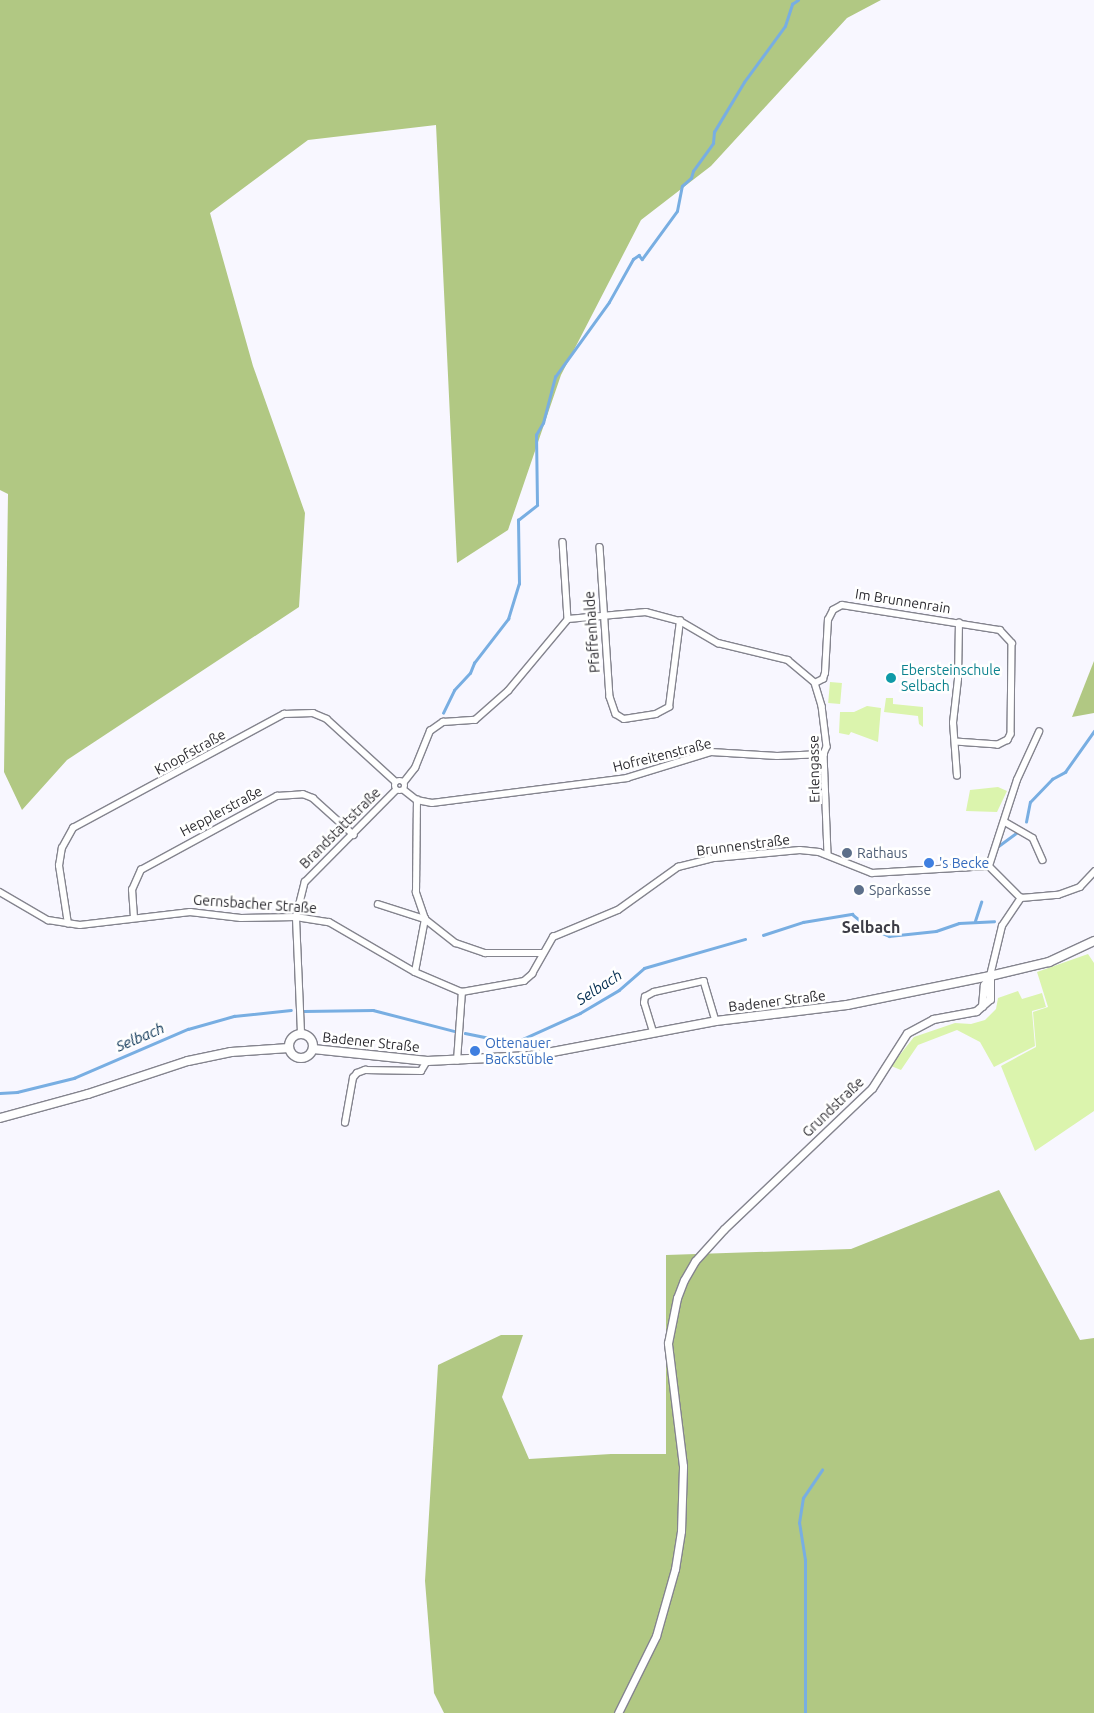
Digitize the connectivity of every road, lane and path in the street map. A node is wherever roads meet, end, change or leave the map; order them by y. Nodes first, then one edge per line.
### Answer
1 (563, 542) dead end
2 (600, 547) dead end
3 (602, 613) junction
4 (568, 619) junction
5 (680, 621) junction
6 (959, 623) junction
7 (815, 683) junction
8 (1039, 732) dead end
9 (956, 742) junction
10 (824, 754) junction
11 (957, 776) dead end
12 (396, 782) junction
13 (404, 782) junction
14 (396, 790) junction
15 (404, 790) junction
16 (417, 800) junction
17 (1005, 822) junction
18 (354, 835) junction
19 (828, 856) junction
20 (1043, 860) dead end
21 (989, 866) junction
22 (1094, 872) edge
23 (0, 892) edge
24 (1021, 898) junction
25 (378, 904) dead end
26 (296, 916) junction
27 (134, 918) junction
28 (425, 919) junction
29 (68, 924) junction
30 (1094, 941) edge
31 (542, 953) junction
32 (415, 972) junction
33 (990, 976) junction
34 (462, 992) junction
35 (716, 1021) junction
36 (653, 1032) junction
37 (300, 1033) junction
38 (288, 1048) junction
39 (313, 1049) junction
40 (427, 1061) junction
41 (458, 1061) junction
42 (0, 1118) edge
43 (345, 1123) dead end
44 (618, 1713) edge

1 - 4 street
2 - 3 street, Pfaffenhalde
3 - 4 street
3 - 5 street
3 - 5 street, Pfaffenhalde
4 - 13 street
5 - 7 street
6 - 7 street, Im Brunnenrain
6 - 9 street, Im Brunnenrain
6 - 9 street, Im Brunnenrain
7 - 10 street, Erlengasse
8 - 17 street
9 - 11 street, Im Brunnenrain
10 - 16 street, Hofreitenstraße
10 - 19 street, Erlengasse
12 - 13 street
12 - 14 street
12 - 29 street, Knopfstraße
13 - 15 street
14 - 15 street
14 - 18 street, Brandstattstraße
15 - 16 street
16 - 28 street
17 - 20 street
17 - 21 street
18 - 26 street, Brandstattstraße
18 - 27 street, Hepplerstraße
19 - 21 street, Brunnenstraße
19 - 31 street, Brunnenstraße
21 - 24 street
22 - 24 street
23 - 29 street, Gernsbacher Straße
24 - 33 street, Grundstraße
25 - 28 street
26 - 27 street, Gernsbacher Straße
26 - 32 street, Gernsbacher Straße
26 - 37 street, Brandstattstraße
27 - 29 street, Gernsbacher Straße
28 - 31 street
28 - 32 street
30 - 33 main road, Badener Straße
31 - 34 street
32 - 34 street, Gernsbacher Straße
33 - 35 main road, Badener Straße
33 - 44 street, Grundstraße
34 - 41 street
35 - 36 main road, Badener Straße
35 - 36 street
36 - 41 main road, Badener Straße
37 - 38 main road
37 - 39 main road
38 - 39 main road
38 - 42 main road
39 - 40 main road, Badener Straße
40 - 41 main road, Badener Straße
40 - 43 street

